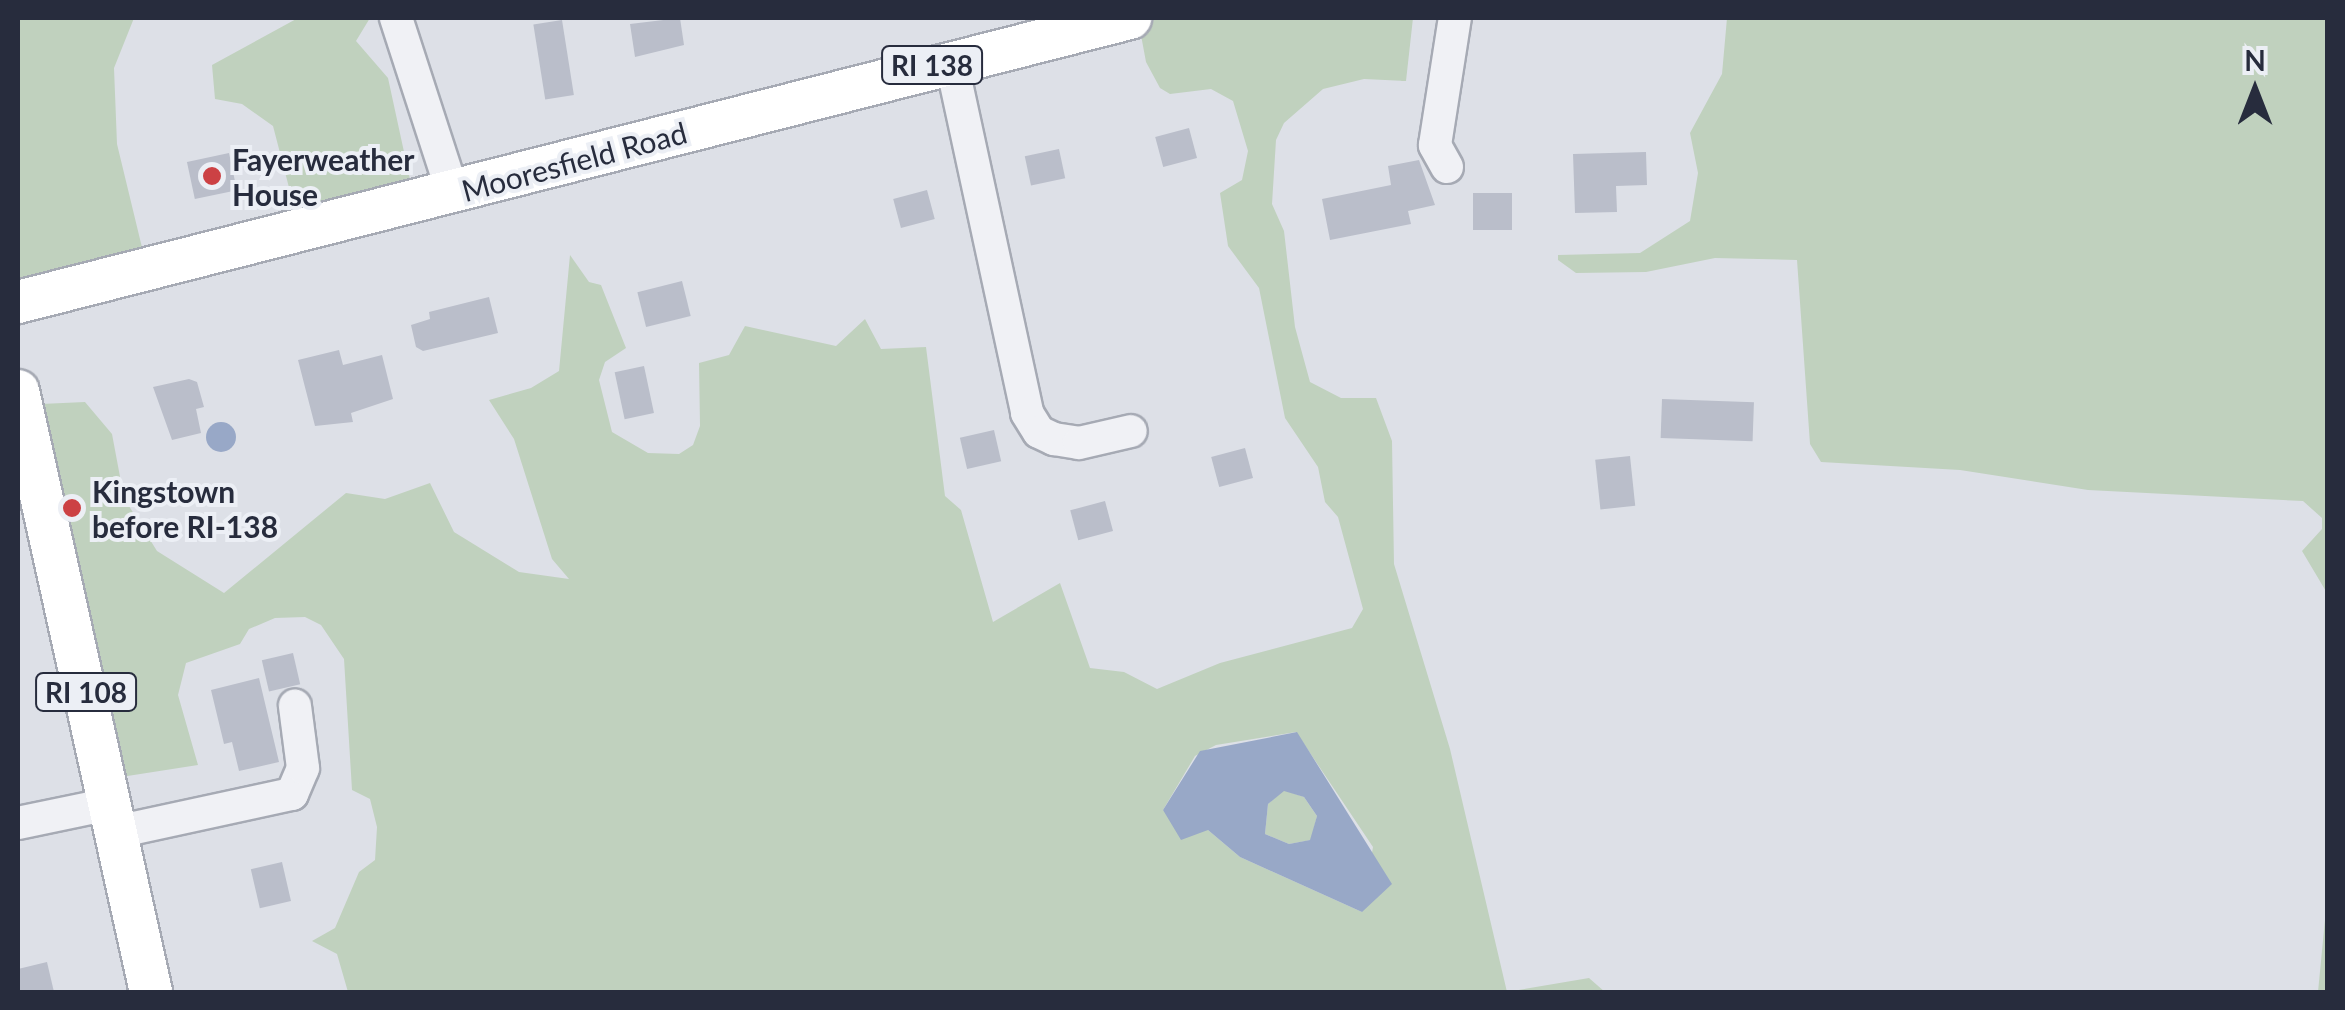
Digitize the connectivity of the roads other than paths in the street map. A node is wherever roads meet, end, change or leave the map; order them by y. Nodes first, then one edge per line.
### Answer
1 (396, 18) edge
2 (1130, 18) edge
3 (1455, 18) edge
4 (951, 60) junction
5 (1448, 167) dead end
6 (452, 192) junction
7 (18, 302) edge
8 (18, 391) edge
9 (1130, 431) dead end
10 (28, 480) edge
11 (295, 706) dead end
12 (113, 818) junction
13 (18, 823) edge
14 (151, 992) edge

1 - 6 street
2 - 4 main road, Mooresfield Road / RI 138
3 - 5 street
4 - 6 main road, Mooresfield Road / RI 138
4 - 9 street
6 - 7 main road, Mooresfield Road / RI 138
8 - 10 main road, RI 108
10 - 12 main road, RI 108
11 - 12 street
12 - 13 street
12 - 14 main road, RI 108

